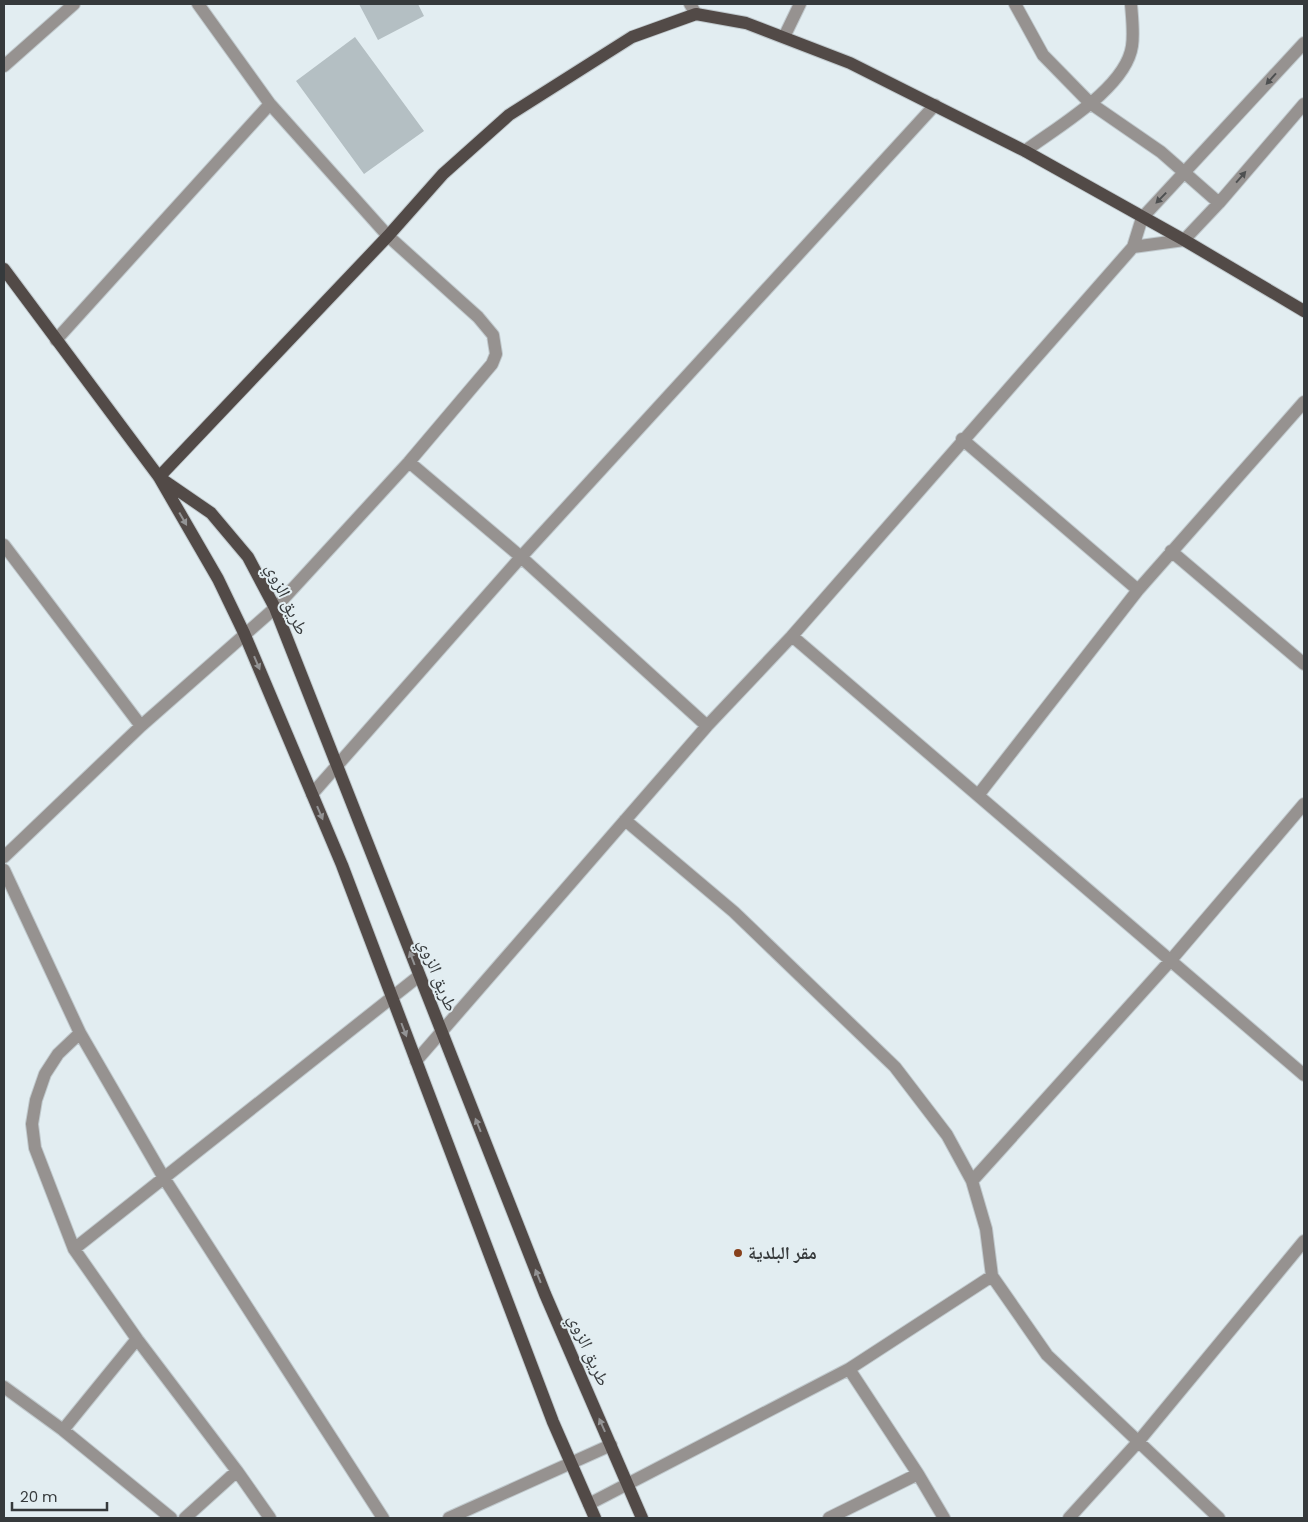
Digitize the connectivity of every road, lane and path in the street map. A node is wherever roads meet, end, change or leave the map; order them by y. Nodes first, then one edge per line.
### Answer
1 (74, 4) edge
2 (198, 4) edge
3 (800, 4) edge
4 (1015, 4) edge
5 (1131, 4) edge
6 (693, 9) edge
7 (784, 37) junction
8 (1304, 43) edge
9 (4, 66) edge
10 (1090, 103) junction
11 (270, 104) junction
12 (1304, 104) edge
13 (935, 105) junction
14 (1025, 151) junction
15 (1186, 173) junction
16 (1220, 203) junction
17 (1142, 218) junction
18 (388, 236) junction
19 (1184, 240) junction
20 (1133, 247) junction
21 (4, 269) edge
22 (1304, 311) edge
23 (56, 340) junction
24 (1304, 402) edge
25 (962, 439) junction
26 (409, 462) junction
27 (158, 477) junction
28 (4, 545) edge
29 (1171, 551) junction
30 (521, 557) junction
31 (1138, 590) junction
32 (274, 608) junction
33 (244, 633) junction
34 (792, 636) junction
35 (1304, 664) edge
36 (141, 726) junction
37 (707, 726) junction
38 (337, 768) junction
39 (312, 794) junction
40 (978, 794) junction
41 (1304, 804) edge
42 (625, 820) junction
43 (4, 857) edge
44 (4, 870) edge
45 (1171, 960) junction
46 (419, 976) junction
47 (392, 997) junction
48 (441, 1032) junction
49 (80, 1033) junction
50 (416, 1061) junction
51 (1304, 1075) edge
52 (164, 1178) junction
53 (972, 1181) junction
54 (1304, 1241) edge
55 (74, 1249) junction
56 (992, 1276) junction
57 (137, 1339) junction
58 (849, 1369) junction
59 (4, 1387) edge
60 (63, 1430) junction
61 (1138, 1442) junction
62 (611, 1445) junction
63 (570, 1462) junction
64 (238, 1471) junction
65 (918, 1474) junction
66 (628, 1485) junction
67 (589, 1504) junction
68 (171, 1518) edge
69 (185, 1518) edge
70 (270, 1518) edge
71 (383, 1518) edge
72 (449, 1518) edge
73 (595, 1518) edge
74 (642, 1518) edge
75 (830, 1518) edge
76 (944, 1518) edge
77 (1069, 1518) edge
78 (1219, 1518) edge

1 - 9 street
2 - 11 street
3 - 7 street
4 - 10 street
5 - 10 street
6 - 7 main road
6 - 18 main road
7 - 13 main road
8 -> 15 street
10 - 14 street
10 - 15 street
11 - 18 street
11 - 23 street
16 -> 12 street
13 - 14 main road
13 - 30 street
14 - 17 main road
15 - 16 street
15 -> 17 street
16 - 19 street
17 - 19 main road
17 - 20 street
18 - 26 street
18 - 27 main road
19 - 20 street
19 - 22 main road
20 - 25 street
21 - 23 main road, طريق الزوي
23 - 27 main road, طريق الزوي
24 - 29 street
25 - 31 street
25 - 34 street
26 - 30 street
26 - 32 street
27 - 32 main road, طريق الزوي
27 -> 33 main road, طريق الزوي
28 - 36 street
29 - 31 street
29 - 35 street
30 - 37 street
30 - 38 street
31 - 40 street
32 - 33 street
32 - 38 main road, طريق الزوي
33 - 36 street
33 -> 39 main road, طريق الزوي
34 - 37 street
34 - 40 street
36 - 43 street
37 - 42 street
38 - 39 street
46 -> 38 main road, طريق الزوي
39 -> 47 main road, طريق الزوي
40 - 45 street
41 - 45 street
42 - 48 street
42 - 53 street
44 - 49 street
45 - 51 street
45 - 53 street
46 - 47 street
46 - 48 main road, طريق الزوي
47 -> 50 main road, طريق الزوي
47 - 52 street
48 - 50 street
62 -> 48 main road, طريق الزوي
49 - 52 street
49 - 55 street
50 - 63 main road, طريق الزوي
52 - 55 street
52 - 71 street
53 - 56 street
54 - 61 street
55 - 57 street
56 - 58 street
56 - 61 street
57 - 60 street
57 - 64 street
58 - 65 street
58 - 66 street
59 - 60 street
60 - 68 street
61 - 77 street
61 - 78 street
62 - 63 street
62 - 66 main road, طريق الزوي
63 - 67 main road, طريق الزوي
63 - 72 street
64 - 69 street
64 - 70 street
65 - 75 street
65 - 76 street
66 - 67 street
66 - 74 main road, طريق الزوي
67 - 73 main road, طريق الزوي

